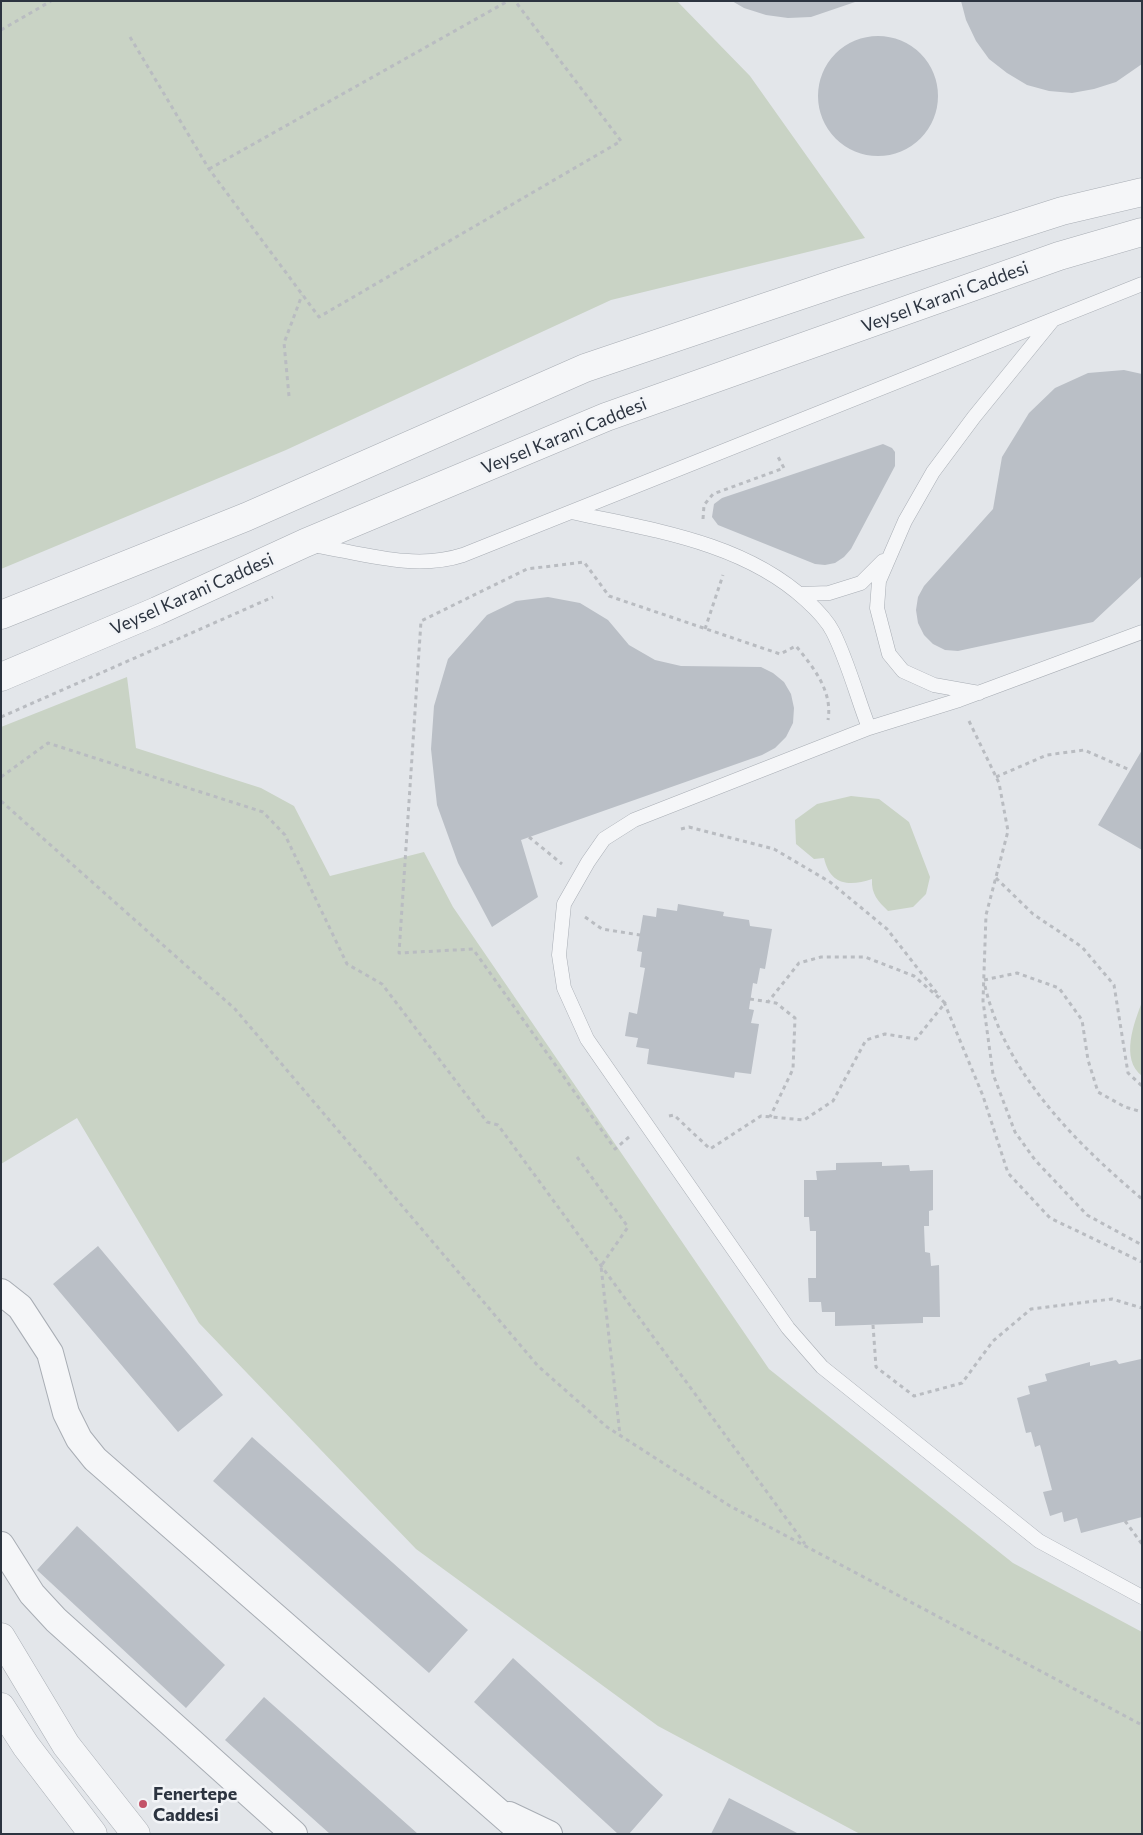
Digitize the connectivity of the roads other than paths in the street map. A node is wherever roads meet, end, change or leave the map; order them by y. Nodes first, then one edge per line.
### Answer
1 (1142, 192) edge
2 (1142, 232) edge
3 (1142, 284) edge
4 (1053, 320) junction
5 (571, 512) junction
6 (305, 543) junction
7 (890, 554) junction
8 (800, 594) junction
9 (1, 615) edge
10 (1142, 632) edge
11 (1, 677) edge
12 (980, 693) junction
13 (869, 728) junction
14 (1, 1292) edge
15 (1, 1545) edge
16 (1142, 1597) edge
17 (1, 1637) edge
18 (1, 1707) edge
19 (496, 1810) junction
20 (93, 1834) edge
21 (136, 1834) edge
22 (294, 1834) edge
23 (524, 1834) edge
24 (550, 1834) edge

1 - 9 street
2 - 6 street, Veysel Karani Caddesi
3 - 4 lane
4 - 5 lane
4 - 7 lane
5 - 6 lane
5 - 8 lane
6 - 11 street, Veysel Karani Caddesi
7 - 8 lane
7 - 12 lane
8 - 13 lane
10 - 12 lane
12 - 13 lane
13 - 16 lane
14 - 19 street
15 - 22 street
17 - 21 street
18 - 20 street
19 - 23 street
19 - 24 street

